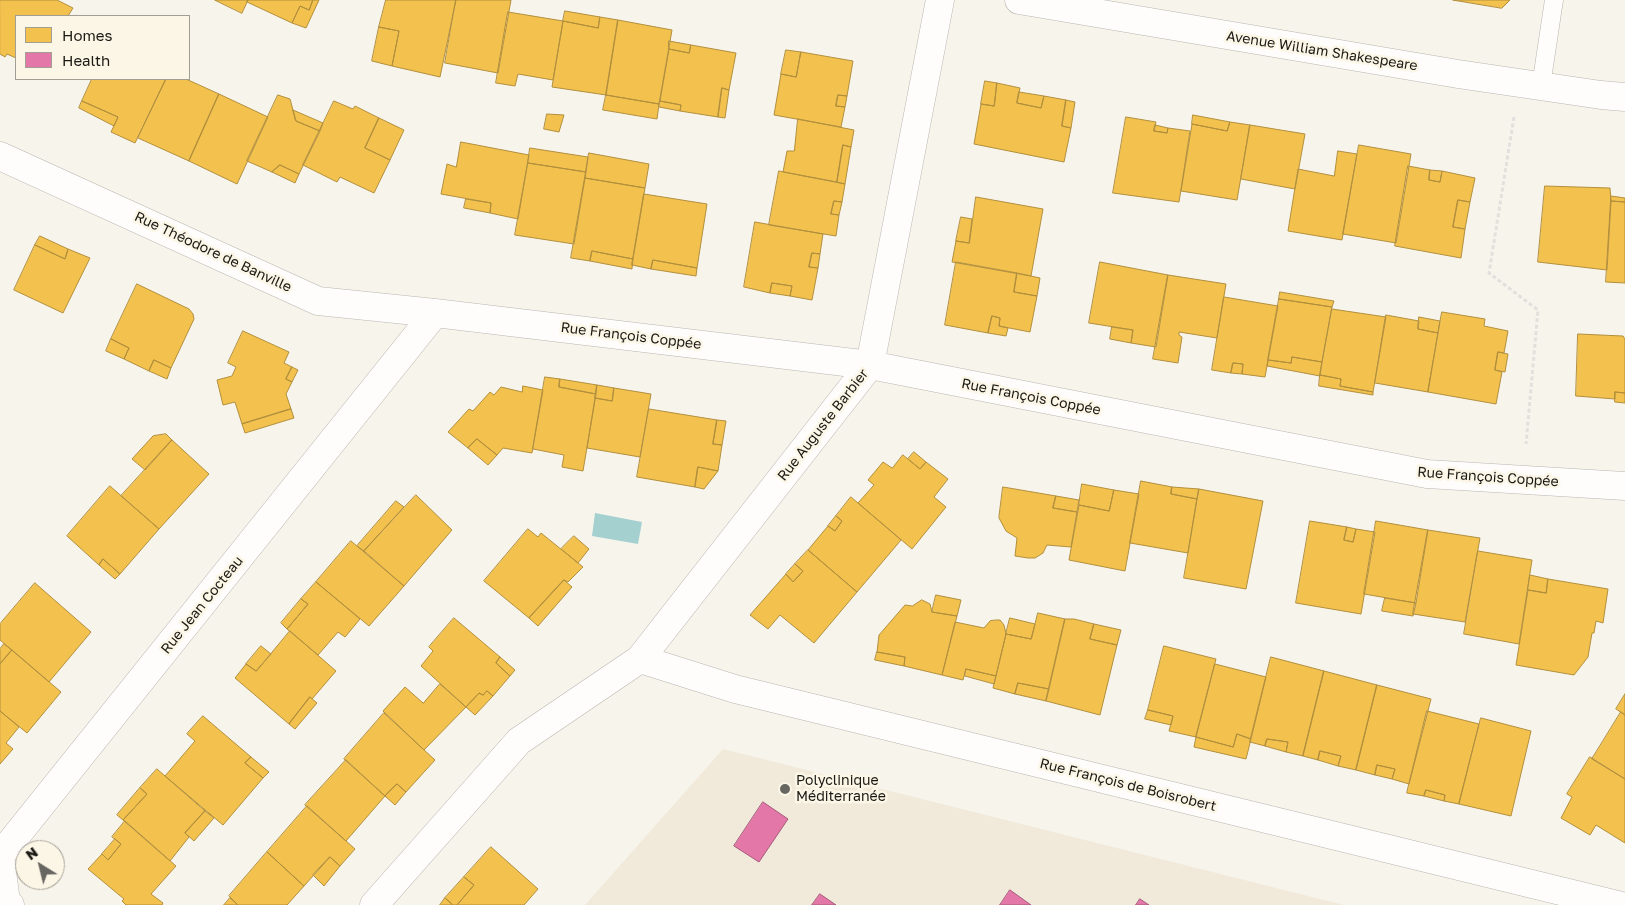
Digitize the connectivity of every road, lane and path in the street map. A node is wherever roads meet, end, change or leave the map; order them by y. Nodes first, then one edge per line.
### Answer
1 (940, 0) edge
2 (1019, 0) edge
3 (1554, 0) edge
4 (1530, 85) junction
5 (1625, 97) edge
6 (0, 156) edge
7 (435, 313) junction
8 (870, 365) junction
9 (1522, 480) junction
10 (1625, 486) edge
11 (640, 659) junction
12 (10, 905) edge
13 (374, 905) edge
14 (1618, 905) edge

1 - 8 street, Rue Auguste Barbier
2 - 4 street, Avenue William Shakespeare
3 - 4 lane
4 - 5 street, Avenue William Shakespeare
4 - 9 path
6 - 7 street, Rue Théodore de Banville
7 - 8 street, Rue François Coppée
7 - 12 street, Rue Jean Cocteau
8 - 9 street, Rue François Coppée
8 - 11 street, Rue Auguste Barbier
9 - 10 street, Rue François Coppée
11 - 13 street
11 - 14 street, Rue François de Boisrobert

